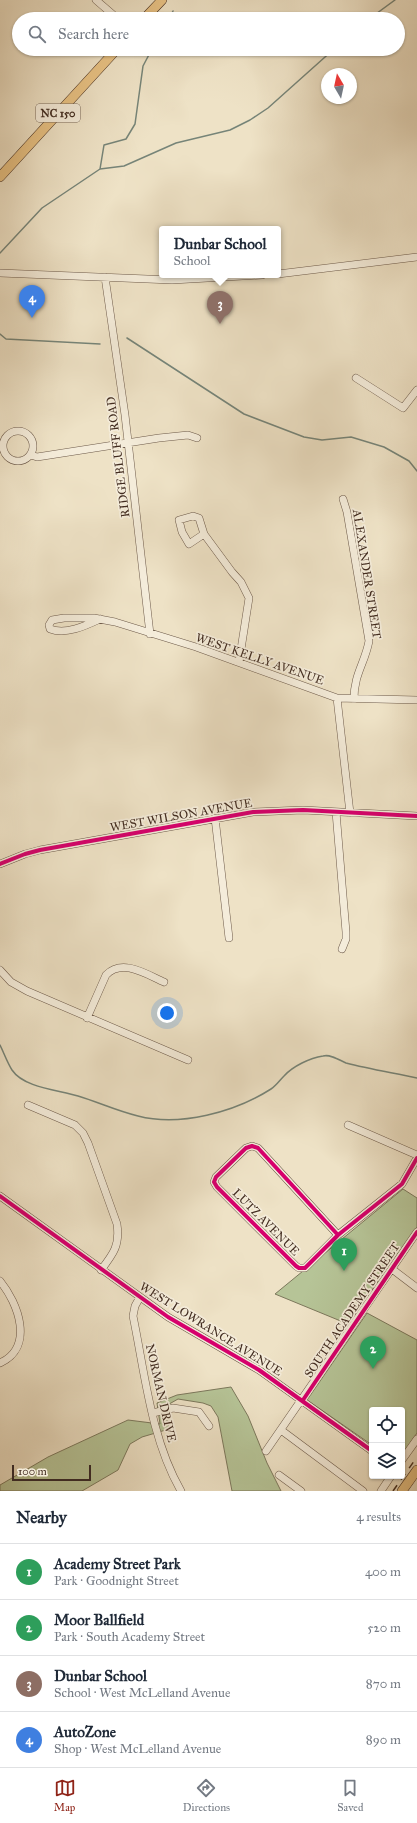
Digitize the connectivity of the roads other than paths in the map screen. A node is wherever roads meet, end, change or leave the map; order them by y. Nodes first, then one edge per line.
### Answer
1 (96, 0) edge
2 (162, 0) edge
3 (110, 12) edge
4 (151, 12) edge
5 (111, 56) edge
6 (0, 177) edge
7 (417, 257) edge
8 (0, 273) edge
9 (281, 274) edge
10 (105, 277) junction
11 (208, 278) edge
12 (356, 378) dead end
13 (417, 390) edge
14 (197, 438) dead end
15 (129, 443) junction
16 (30, 455) junction
17 (343, 499) dead end
18 (204, 534) dead end
19 (100, 619) junction
20 (150, 634) junction
21 (239, 662) junction
22 (337, 698) junction
23 (354, 699) junction
24 (417, 700) edge
25 (336, 812) junction
26 (350, 813) junction
27 (417, 816) edge
28 (216, 818) junction
29 (0, 864) edge
30 (229, 938) dead end
31 (342, 949) dead end
32 (0, 970) edge
33 (164, 982) dead end
34 (88, 1018) junction
35 (188, 1060) dead end
36 (28, 1105) dead end
37 (348, 1125) dead end
38 (417, 1156) edge
39 (0, 1196) edge
40 (417, 1232) edge
41 (338, 1235) junction
42 (392, 1269) junction
43 (101, 1270) junction
44 (0, 1281) edge
45 (417, 1288) edge
46 (140, 1297) junction
47 (0, 1363) edge
48 (303, 1400) junction
49 (153, 1412) junction
50 (209, 1426) dead end
51 (281, 1430) junction
52 (417, 1439) edge
53 (369, 1449) edge
54 (266, 1451) dead end
55 (405, 1456) edge
56 (417, 1470) edge
57 (279, 1475) dead end
58 (389, 1479) edge
59 (180, 1491) edge
60 (301, 1491) edge
61 (363, 1491) edge
62 (381, 1491) edge
63 (403, 1491) edge

1 - 3 street
2 - 4 main road
5 - 6 main road, NC 150
7 - 9 street
8 - 10 street
10 - 11 street
10 - 15 street, RIDGE BLUFF ROAD
12 - 13 street
14 - 15 street
15 - 16 street
15 - 20 street, RIDGE BLUFF ROAD
16 - 16 street
17 - 23 street, ALEXANDER STREET
18 - 21 street
19 - 19 street, WEST KELLY AVENUE
19 - 20 street, WEST KELLY AVENUE
20 - 21 street, WEST KELLY AVENUE
21 - 22 street, WEST KELLY AVENUE
22 - 23 street, WEST KELLY AVENUE
22 - 26 street
23 - 24 street, WEST KELLY AVENUE
25 - 26 street, WEST WILSON AVENUE
25 - 28 street, WEST WILSON AVENUE
25 - 31 street
26 - 27 street, WEST WILSON AVENUE
28 - 29 street, WEST WILSON AVENUE
28 - 30 street
32 - 34 street
33 - 34 street
34 - 35 street
36 - 43 street
37 - 38 street
38 - 41 street
39 - 43 street, WEST LOWRANCE AVENUE
40 - 42 street, SOUTH ACADEMY STREET
41 - 41 street, LUTZ AVENUE
42 - 45 street
42 - 48 street, SOUTH ACADEMY STREET
43 - 46 street, WEST LOWRANCE AVENUE
44 - 47 street
46 - 48 street, WEST LOWRANCE AVENUE
46 - 49 street, NORMAN DRIVE
48 - 51 street, SOUTH ACADEMY STREET
48 - 53 street, WEST LOWRANCE AVENUE
49 - 50 street
49 - 59 street, NORMAN DRIVE
51 - 54 street, SOUTH ACADEMY STREET
51 - 61 street
52 - 55 street
56 - 63 main road
57 - 60 street
58 - 62 street

